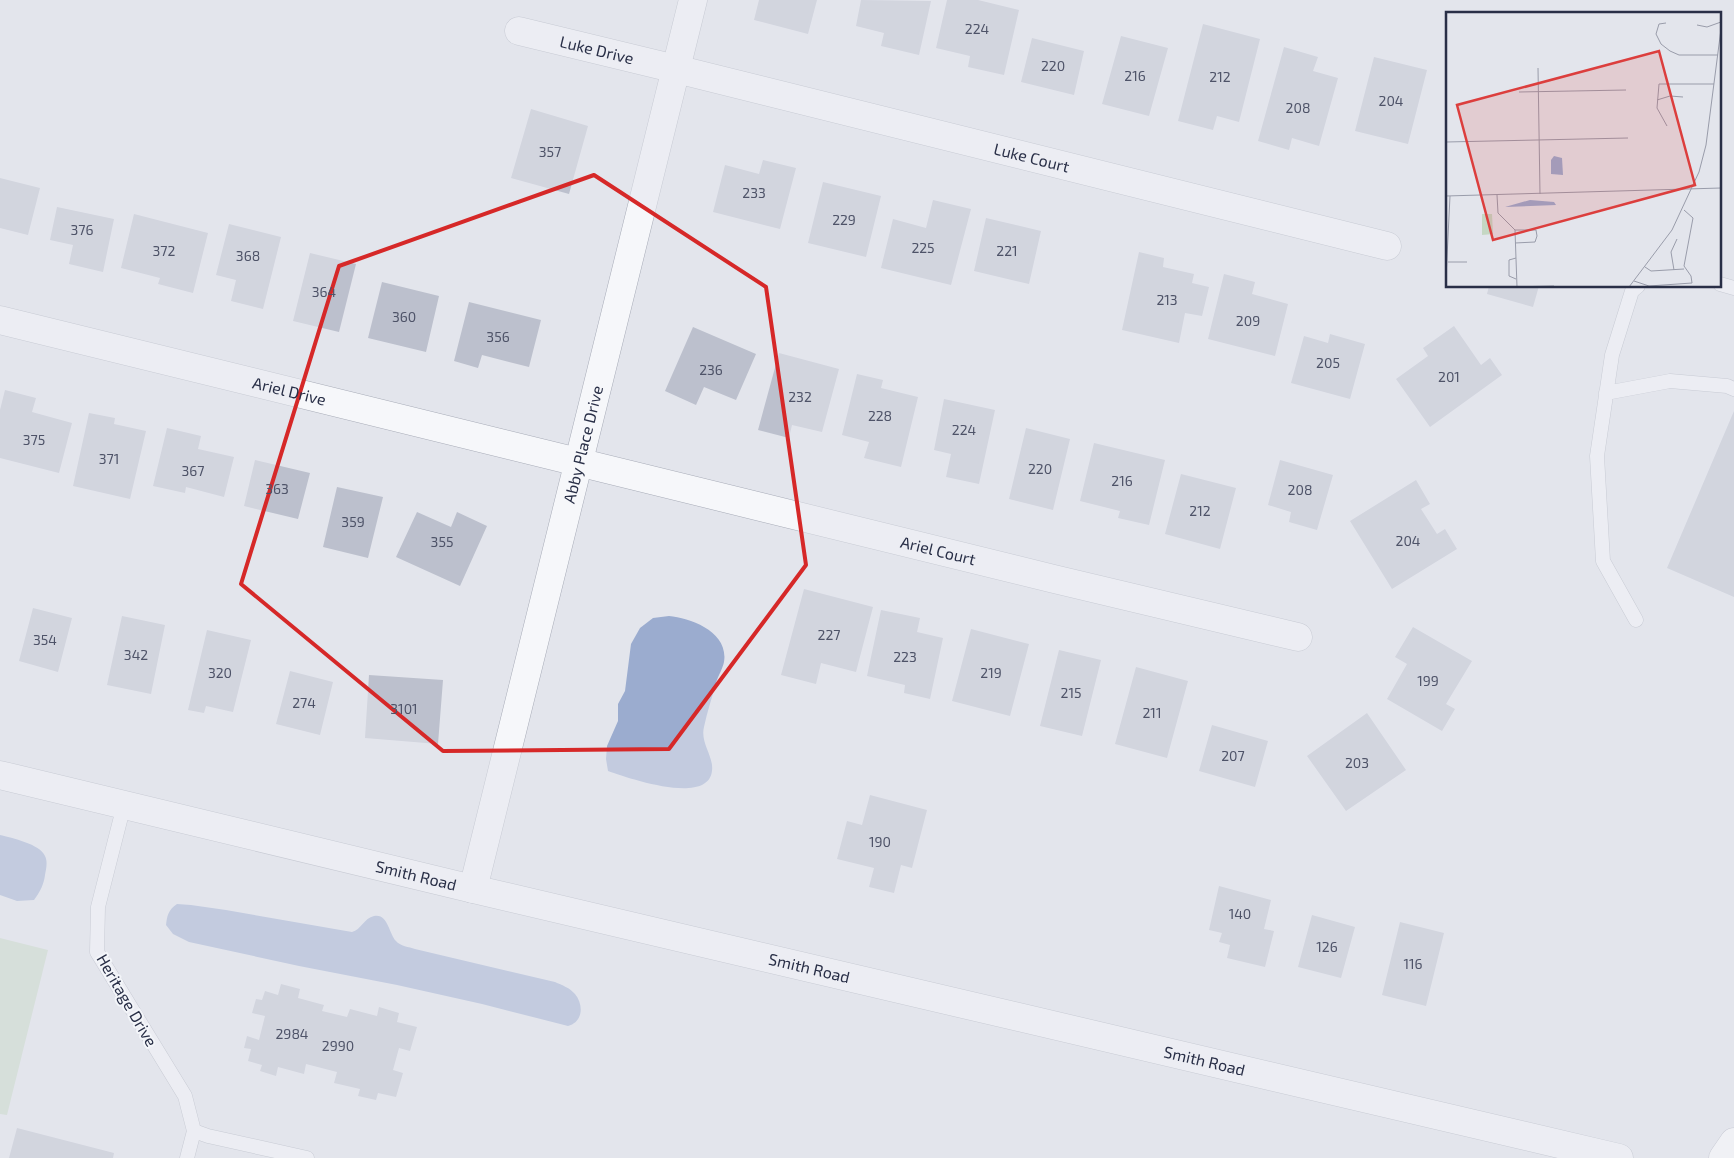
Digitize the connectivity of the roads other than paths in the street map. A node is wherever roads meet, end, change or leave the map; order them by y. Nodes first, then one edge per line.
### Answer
1 (692, 0) edge
2 (519, 31) dead end
3 (676, 69) junction
4 (1388, 246) dead end
5 (1636, 288) edge
6 (0, 320) edge
7 (1734, 388) edge
8 (1606, 393) junction
9 (579, 462) junction
10 (1636, 620) dead end
11 (1298, 637) dead end
12 (0, 776) edge
13 (124, 805) junction
14 (473, 889) junction
15 (194, 1131) junction
16 (1734, 1142) edge
17 (187, 1158) edge
18 (307, 1158) edge
19 (1619, 1158) edge
20 (1723, 1158) edge

1 - 3 street, Abby Place Drive
2 - 3 street, Luke Drive
3 - 4 street, Luke Court
3 - 9 street, Abby Place Drive
5 - 8 lane
6 - 9 street, Ariel Drive
7 - 8 lane
8 - 10 lane
9 - 11 street, Ariel Court
9 - 14 street, Abby Place Drive
12 - 13 street, Smith Road
13 - 14 street, Smith Road
13 - 15 lane, Heritage Drive
14 - 19 street, Smith Road
15 - 17 lane, Heritage Drive
15 - 18 lane
16 - 20 main road

